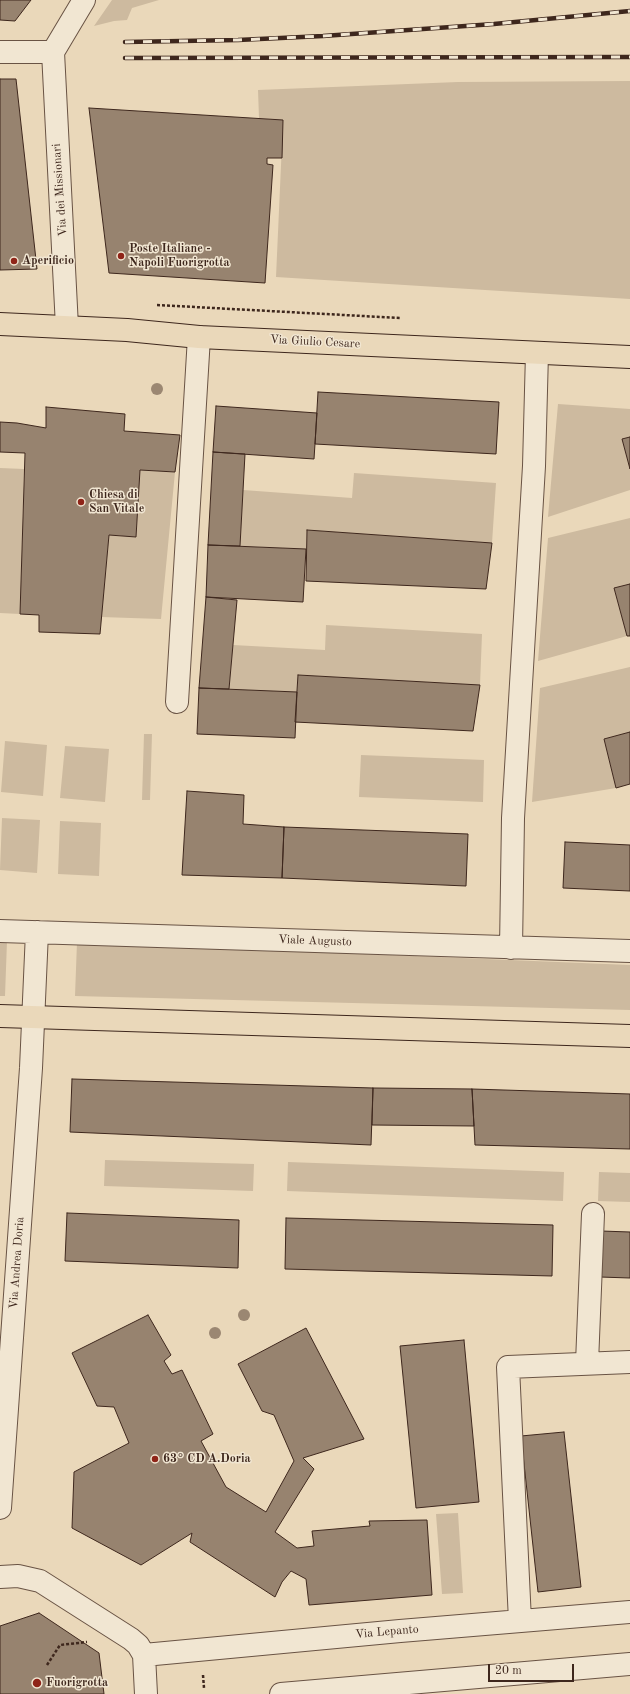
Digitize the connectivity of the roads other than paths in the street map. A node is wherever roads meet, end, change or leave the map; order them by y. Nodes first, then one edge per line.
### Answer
1 (84, 0) edge
2 (0, 52) edge
3 (53, 52) junction
4 (0, 324) edge
5 (67, 327) junction
6 (199, 337) junction
7 (537, 353) junction
8 (630, 357) edge
9 (177, 702) dead end
10 (0, 931) edge
11 (37, 932) junction
12 (511, 948) junction
13 (630, 952) edge
14 (0, 1016) edge
15 (34, 1018) junction
16 (630, 1036) edge
17 (593, 1214) dead end
18 (630, 1362) edge
19 (587, 1363) junction
20 (0, 1508) edge
21 (0, 1577) edge
22 (630, 1612) edge
23 (520, 1621) junction
24 (144, 1655) junction
25 (630, 1664) edge
26 (146, 1694) edge
27 (281, 1694) edge

1 - 3 street
2 - 3 street
3 - 5 street, Via dei Missionari
4 - 5 main road, Via Giulio Cesare
5 - 6 main road, Via Giulio Cesare
6 - 7 main road, Via Giulio Cesare
6 - 9 street
7 - 8 main road, Via Giulio Cesare
7 - 12 street
10 - 11 street, Viale Augusto
11 - 12 street, Viale Augusto
11 - 15 street, Via Andrea Doria
12 - 13 street, Viale Augusto
14 - 15 main road
15 - 16 main road
15 - 20 street, Via Andrea Doria
17 - 19 street
18 - 19 street
19 - 23 street
21 - 24 street
22 - 23 street, Via Lepanto
23 - 24 street, Via Lepanto
24 - 26 street
25 - 27 street

